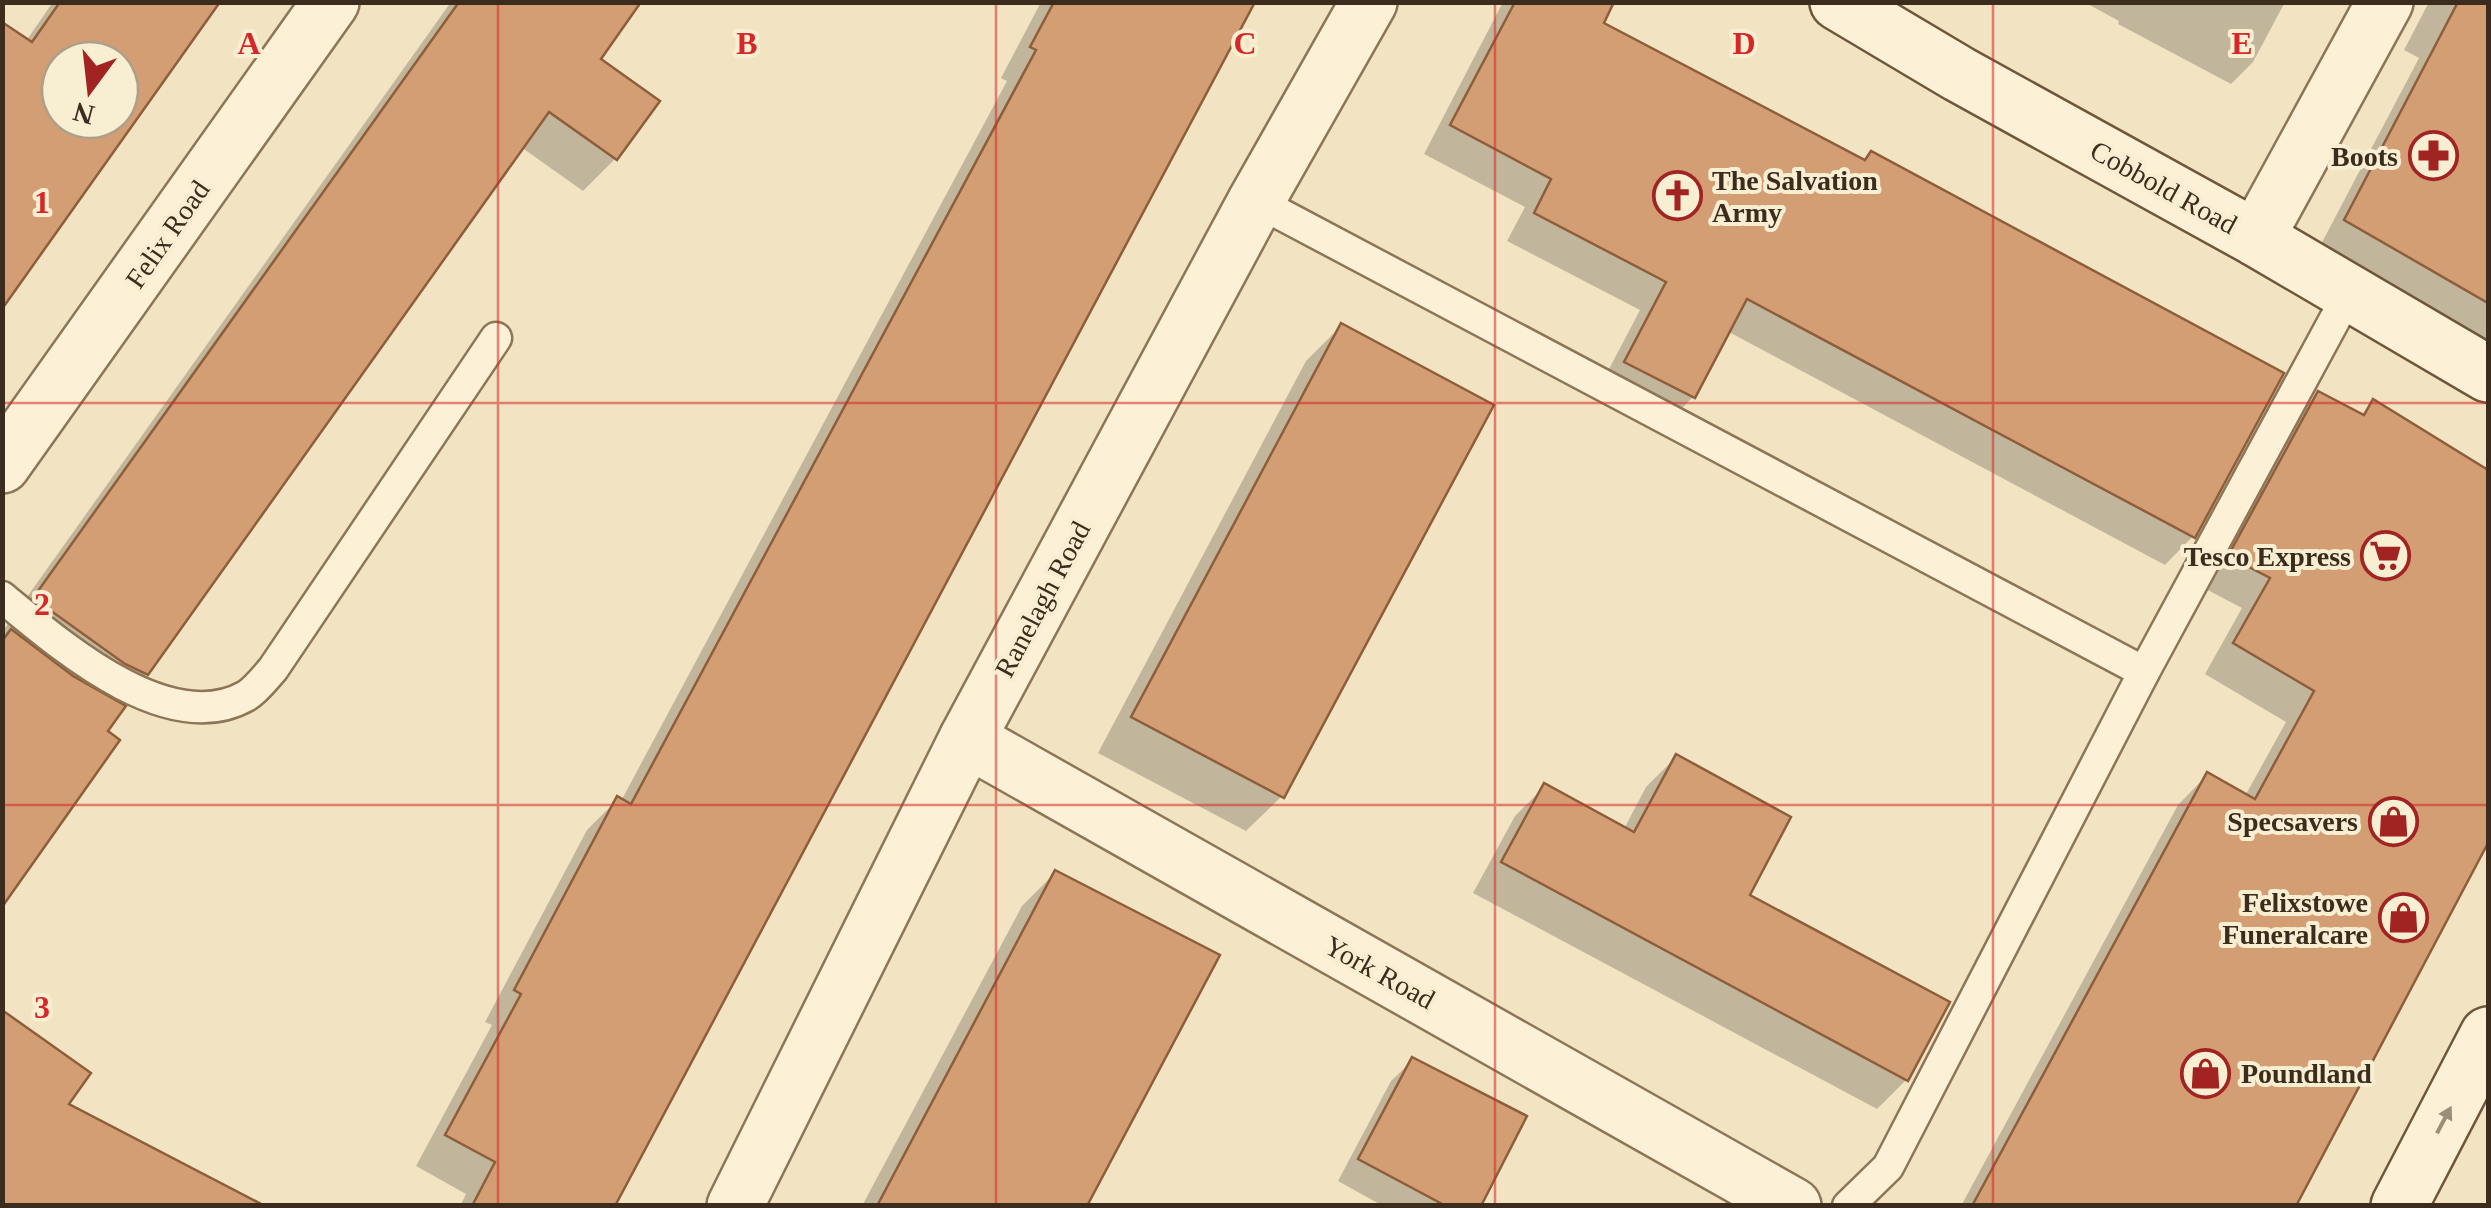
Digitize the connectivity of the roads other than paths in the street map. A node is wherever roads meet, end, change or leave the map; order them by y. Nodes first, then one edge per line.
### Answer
1 (330, 2) edge
2 (1368, 2) edge
3 (1838, 2) edge
4 (2385, 2) edge
5 (1256, 200) junction
6 (2256, 238) junction
7 (2349, 293) junction
8 (496, 338) dead end
9 (2488, 374) edge
10 (2, 465) edge
11 (2, 597) edge
12 (2144, 672) junction
13 (967, 739) junction
14 (2488, 1034) edge
15 (735, 1206) edge
16 (1793, 1206) edge
17 (1848, 1206) edge
18 (2399, 1206) edge

1 - 10 street, Felix Road
2 - 5 street, Ranelagh Road
3 - 6 street, Cobbold Road
4 - 6 street
5 - 12 lane
5 - 13 street, Ranelagh Road
6 - 7 street, Cobbold Road
7 - 9 street, Cobbold Road
7 - 12 lane
8 - 11 lane
12 - 17 lane
13 - 15 street, Ranelagh Road
13 - 16 street, York Road
18 -> 14 street

